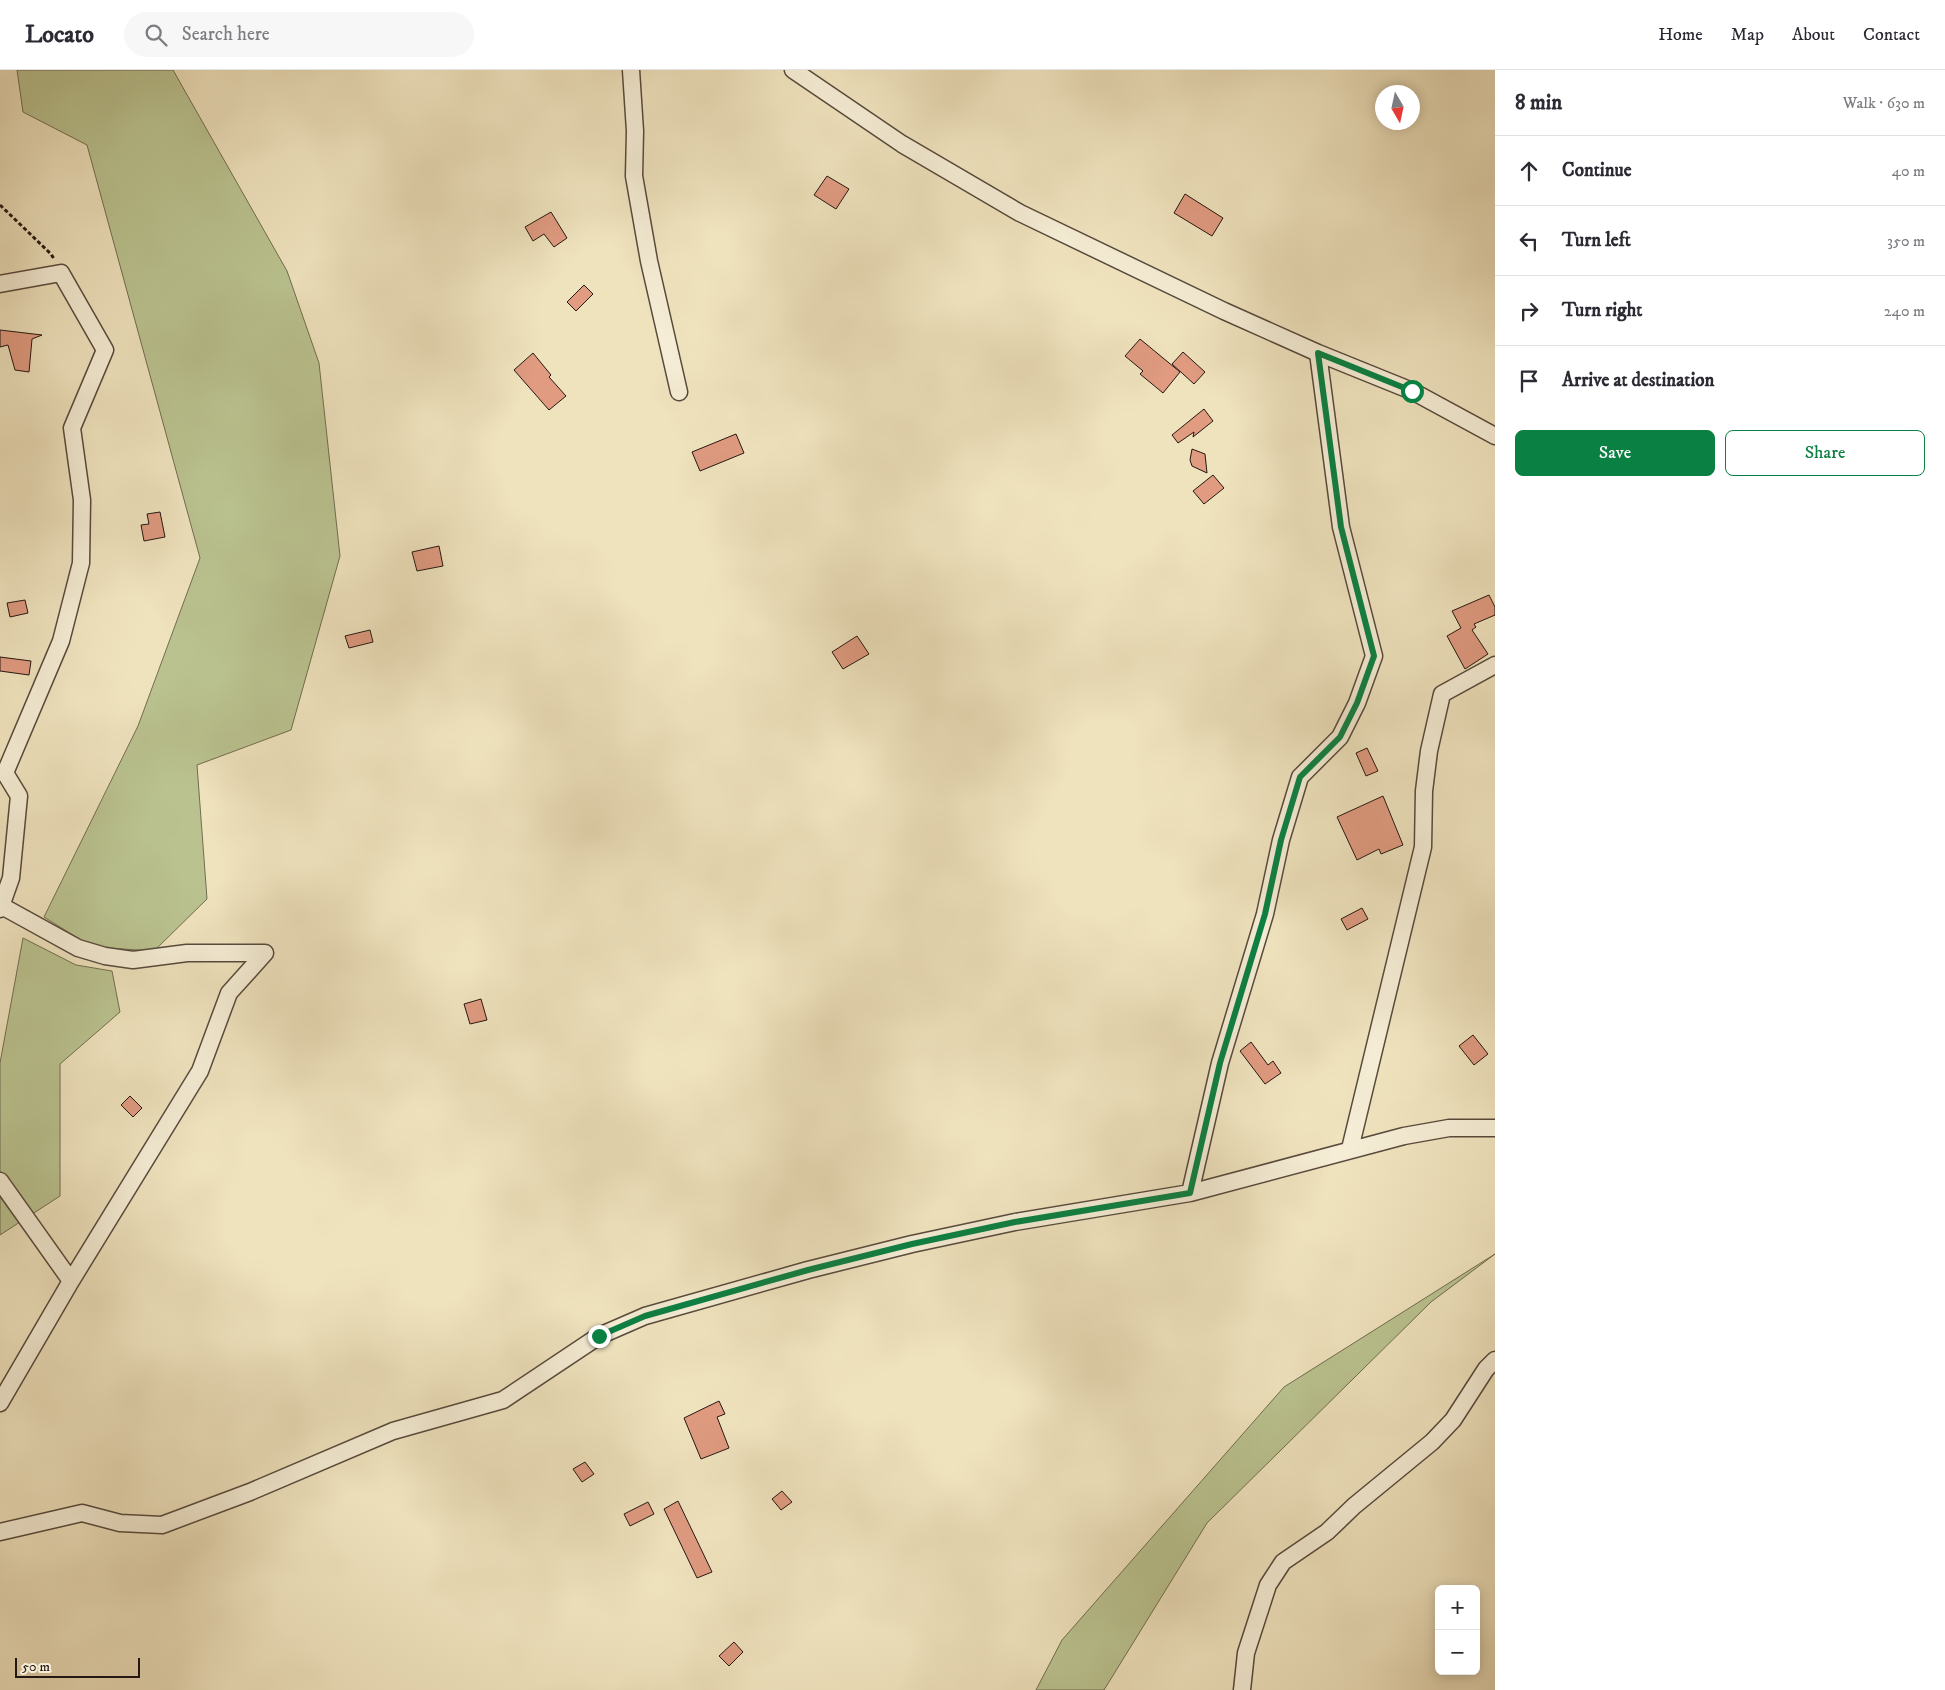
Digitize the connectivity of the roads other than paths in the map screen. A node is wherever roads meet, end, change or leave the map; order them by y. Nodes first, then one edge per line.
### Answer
1 (630, 70) edge
2 (794, 70) edge
3 (0, 284) edge
4 (1318, 353) junction
5 (680, 392) dead end
6 (1495, 436) edge
7 (1495, 665) edge
8 (1, 907) edge
9 (1495, 1128) edge
10 (1350, 1149) junction
11 (0, 1181) edge
12 (1190, 1193) junction
13 (71, 1282) junction
14 (1495, 1360) edge
15 (0, 1403) edge
16 (0, 1532) edge
17 (1242, 1690) edge

1 - 5 street
2 - 4 street
3 - 8 street
4 - 6 street
4 - 12 street
7 - 10 street
8 - 13 street
9 - 10 street
10 - 12 street
11 - 13 street
12 - 16 street
13 - 15 street
14 - 17 street

